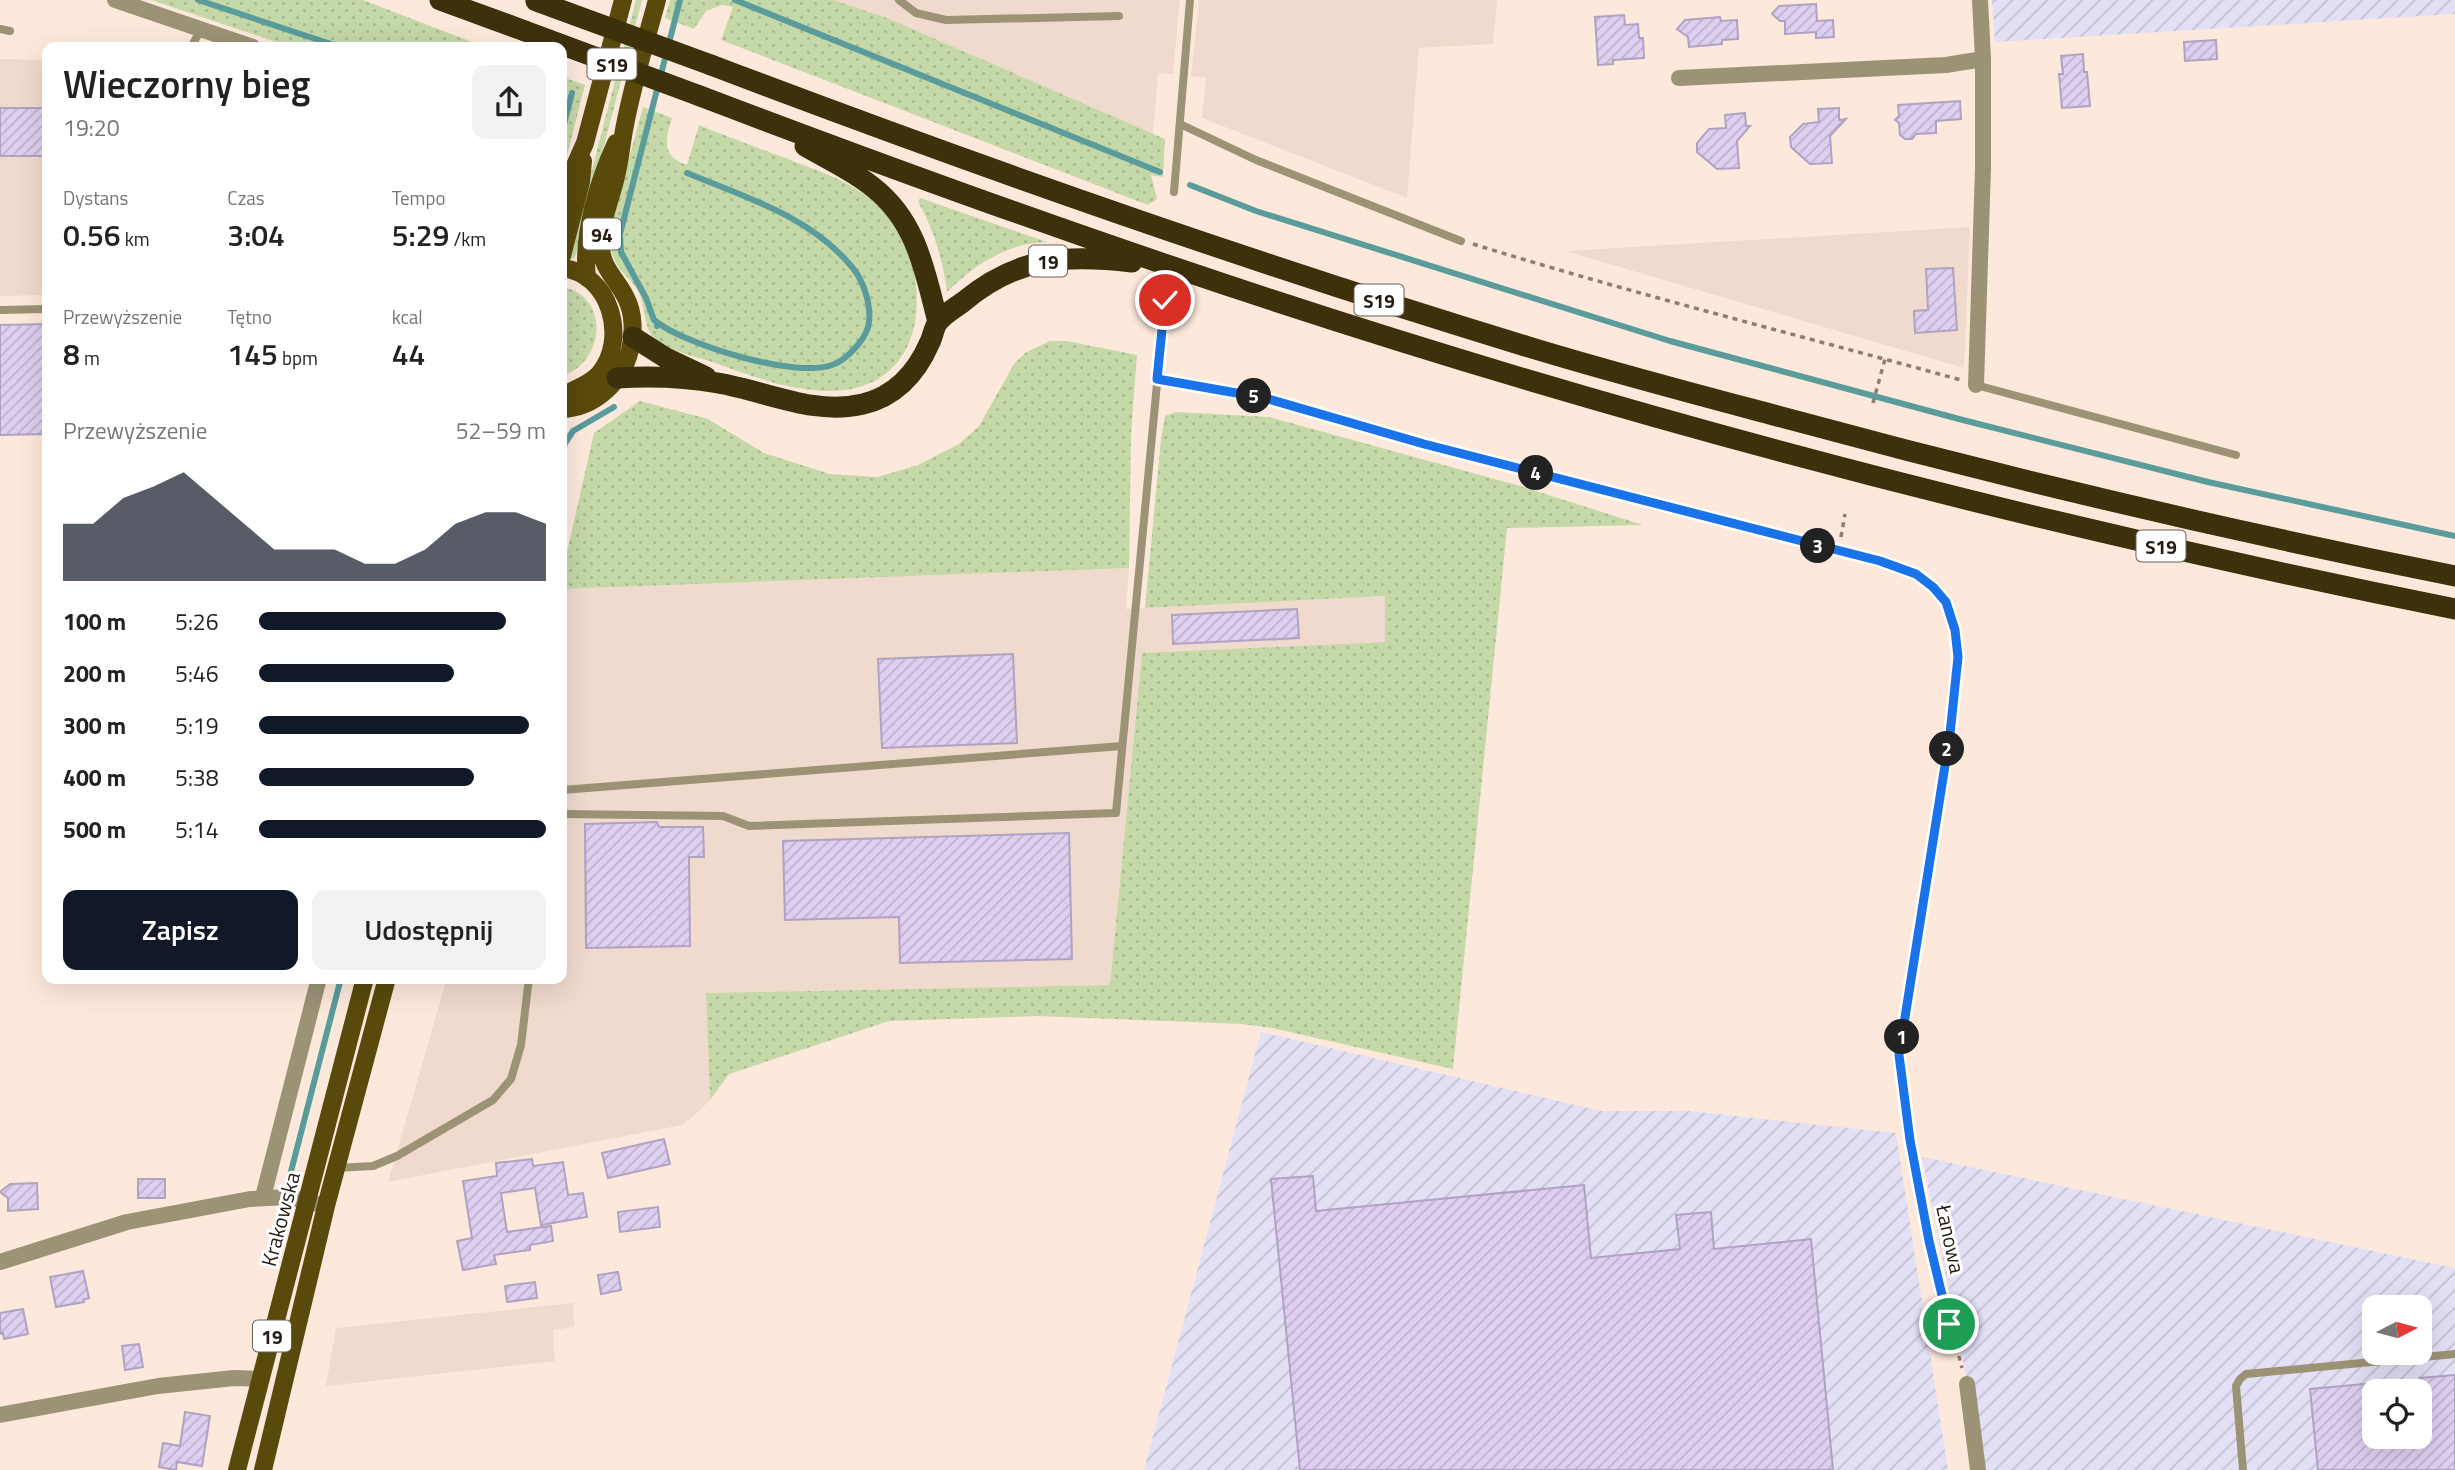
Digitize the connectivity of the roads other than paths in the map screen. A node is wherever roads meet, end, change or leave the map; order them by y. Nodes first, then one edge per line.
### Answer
1 (115, 0) edge
2 (440, 0) edge
3 (535, 0) edge
4 (623, 0) edge
5 (657, 0) edge
6 (899, 0) edge
7 (1190, 0) edge
8 (1980, 0) edge
9 (1119, 16) dead end
10 (202, 28) junction
11 (0, 29) edge
12 (10, 31) dead end
13 (194, 42) edge
14 (240, 42) edge
15 (555, 42) edge
16 (567, 47) edge
17 (1983, 59) junction
18 (1679, 78) dead end
19 (758, 118) junction
20 (1180, 124) junction
21 (624, 125) junction
22 (584, 143) junction
23 (567, 188) edge
24 (1174, 192) dead end
25 (567, 238) edge
26 (1461, 241) road end
27 (1175, 268) junction
28 (567, 269) edge
29 (587, 278) junction
30 (1165, 300) dead end
31 (42, 309) edge
32 (0, 310) edge
33 (938, 322) junction
34 (614, 325) junction
35 (633, 337) junction
36 (617, 378) junction
37 (1157, 379) junction
38 (718, 383) junction
39 (1976, 385) joint
40 (567, 403) edge
41 (567, 407) edge
42 (2236, 455) dead end
43 (2455, 576) edge
44 (2455, 609) edge
45 (1950, 734) road end
46 (1122, 746) junction
47 (567, 790) edge
48 (567, 814) edge
49 (317, 984) edge
50 (363, 984) edge
51 (385, 984) edge
52 (528, 984) edge
53 (336, 1168) junction
54 (257, 1198) junction
55 (307, 1202) junction
56 (326, 1206) junction
57 (0, 1262) edge
58 (2455, 1354) edge
59 (261, 1379) junction
60 (1967, 1384) road end
61 (0, 1415) edge
62 (237, 1470) edge
63 (263, 1470) edge
64 (1978, 1470) edge
65 (2243, 1470) edge

1 - 10 street
2 - 15 highway, S19, bridge
3 - 43 highway, S19, bridge
4 - 22 main road
5 - 21 main road, 94
6 - 9 lane
7 - 20 lane
8 - 17 street
10 - 13 lane
10 - 14 street
11 - 12 lane
16 - 19 highway, S19, bridge
17 - 18 street
17 - 39 street
19 - 27 highway, S19
19 - 33 highway
20 - 24 lane
20 - 26 lane
21 - 29 main road, 94
21 - 35 main road, 94
22 - 23 main road
22 - 25 main road
27 - 33 highway, 19
27 - 44 highway, S19
28 - 29 main road
29 - 34 main road, 94
30 - 37 lane
31 - 32 lane
33 - 38 highway, 19
34 - 35 main road
34 - 40 main road
35 - 36 main road, 94
35 - 38 highway
36 - 38 highway, 19
36 - 41 main road
37 - 45 lane
37 - 46 lane
39 - 42 lane
46 - 47 lane
46 - 48 lane
49 - 54 street
50 - 55 main road, Krakowska / 19
51 - 53 main road, Krakowska / 19
52 - 53 lane
53 - 56 main road, Krakowska / 19
54 - 55 street, Krakowska
54 - 57 street, Krakowska
55 - 56 street, Krakowska
55 - 59 main road, Krakowska / 19
56 - 63 main road, Krakowska / 19
58 - 65 lane
59 - 61 street
59 - 62 main road, Krakowska / 19
60 - 64 street

